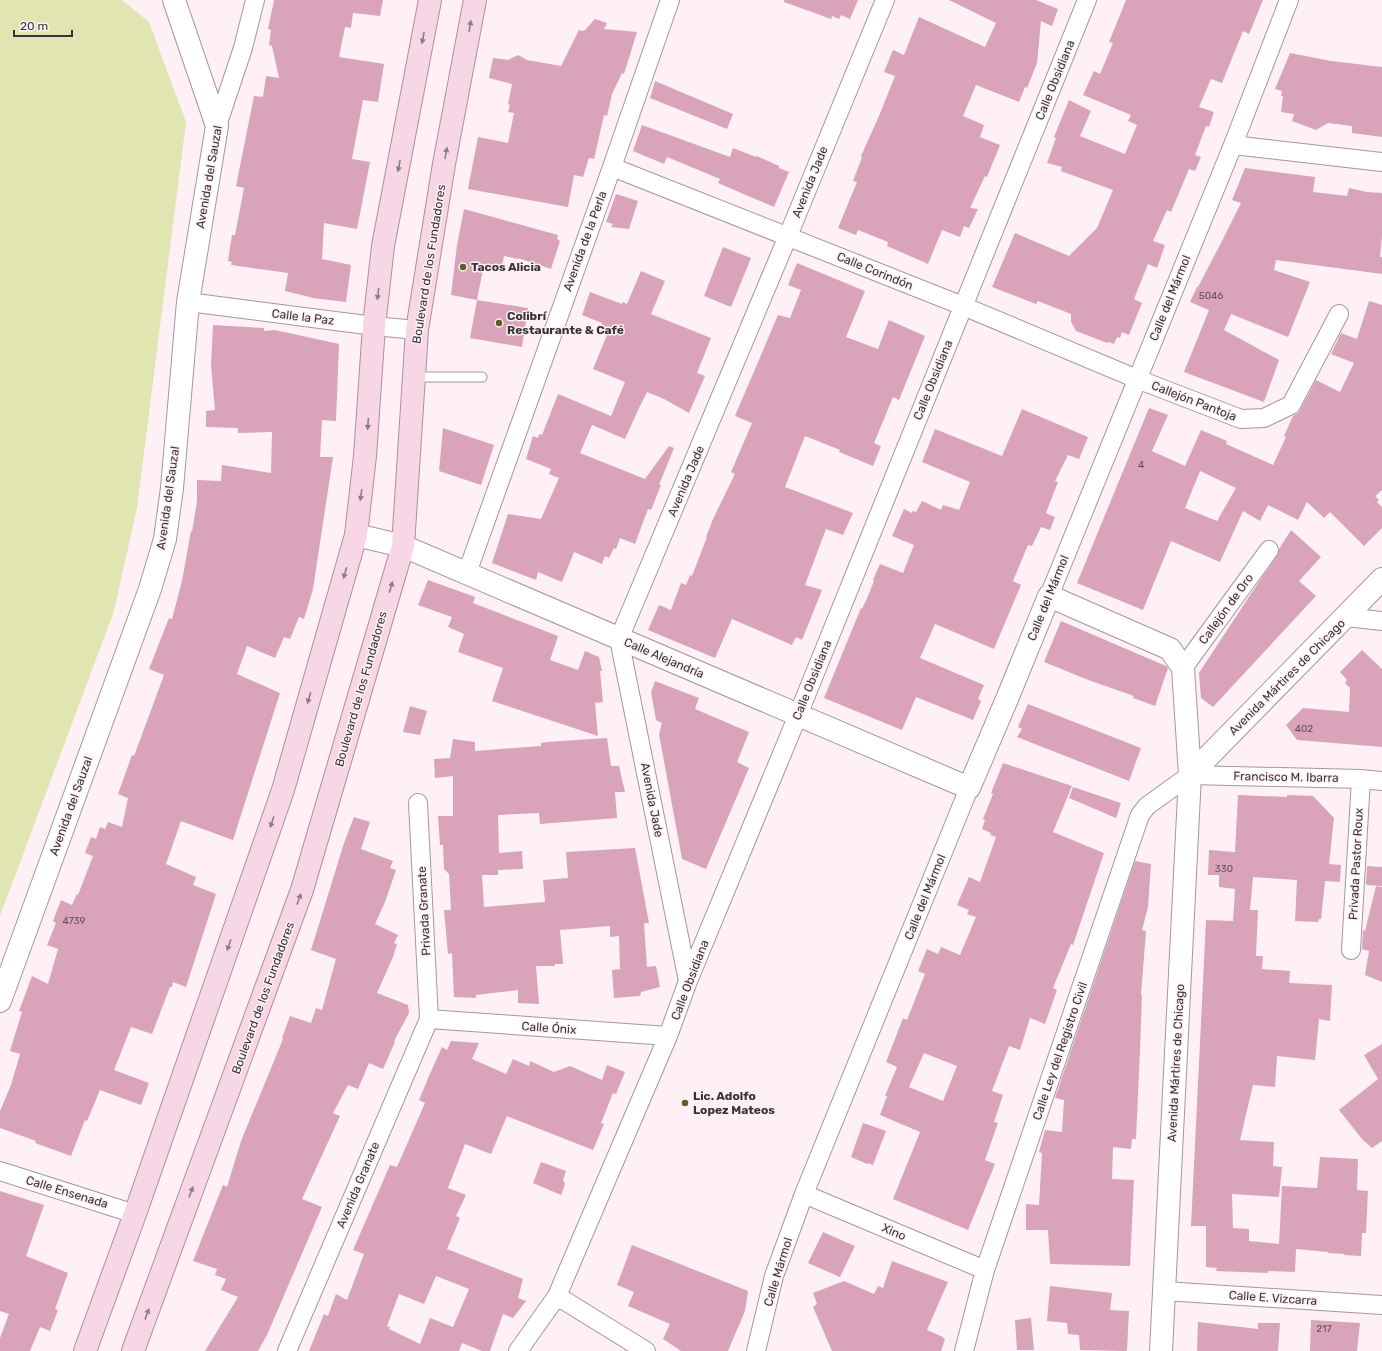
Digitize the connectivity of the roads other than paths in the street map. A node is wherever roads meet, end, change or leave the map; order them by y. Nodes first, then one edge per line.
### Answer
1 (255, 0) edge
2 (430, 0) edge
3 (474, 0) edge
4 (670, 0) edge
5 (885, 0) edge
6 (1087, 0) edge
7 (1289, 0) edge
8 (172, 3) edge
9 (216, 126) junction
10 (1233, 145) junction
11 (1382, 162) edge
12 (612, 167) junction
13 (788, 236) junction
14 (188, 302) junction
15 (963, 306) junction
16 (1339, 314) dead end
17 (374, 326) junction
18 (417, 330) junction
19 (482, 377) dead end
20 (414, 378) junction
21 (1136, 379) junction
22 (356, 535) junction
23 (403, 546) junction
24 (1269, 550) dead end
25 (467, 573) junction
26 (1382, 579) edge
27 (1049, 596) junction
28 (1346, 617) junction
29 (1382, 621) edge
30 (619, 639) junction
31 (1183, 668) junction
32 (798, 715) junction
33 (1190, 774) junction
34 (1361, 779) junction
35 (1382, 781) edge
36 (969, 788) junction
37 (418, 803) dead end
38 (1351, 950) dead end
39 (688, 981) junction
40 (0, 1001) edge
41 (429, 1020) junction
42 (668, 1036) junction
43 (0, 1171) edge
44 (804, 1194) junction
45 (135, 1214) junction
46 (985, 1270) junction
47 (1164, 1291) junction
48 (557, 1296) junction
49 (1382, 1305) edge
50 (85, 1351) edge
51 (133, 1351) edge
52 (287, 1351) edge
53 (518, 1351) edge
54 (646, 1351) edge
55 (756, 1351) edge
56 (964, 1351) edge
57 (1161, 1351) edge

1 - 9 street, Avenida del Sauzal
2 -> 17 main road
18 -> 3 main road, Boulevard de los Fundadores
4 - 12 street, Avenida de la Perla
5 - 13 street, Avenida Jade
6 - 15 street, Calle Obsidiana
7 - 10 street, Calle del Mármol
8 - 9 main road
9 - 14 main road, Avenida del Sauzal
10 - 11 street
10 - 21 street, Calle del Mármol
12 - 13 street, Calle Corindón
12 - 25 street, Avenida de la Perla
13 - 15 street, Calle Corindón
13 - 30 street, Avenida Jade
14 - 17 street, Calle la Paz
14 - 40 main road, Avenida del Sauzal
15 - 21 street, Calle Corindón
15 - 32 street, Calle Obsidiana
16 - 21 street, Callejón Pantoja
17 - 18 street, Calle la Paz
17 -> 22 main road
18 - 20 main road, Boulevard de los Fundadores
19 - 20 lane
20 - 23 main road, Boulevard de los Fundadores
21 - 27 street, Calle del Mármol
22 - 23 main road, Calle Alejandría
22 -> 45 main road
23 - 25 main road, Calle Alejandría
51 -> 23 main road, Boulevard de los Fundadores
24 - 31 street, Callejón de Oro
25 - 30 main road, Calle Alejandría
26 - 28 main road, Avenida Mártires de Chicago
27 - 31 main road
27 - 36 main road, Calle del Mármol
28 - 29 street
28 - 33 main road, Avenida Mártires de Chicago
30 - 32 main road, Calle Alejandría
30 - 39 street, Avenida Jade
31 - 33 main road, Avenida Mártires de Chicago
32 - 36 main road, Calle Alejandría
32 - 39 street, Calle Obsidiana
33 - 34 street, Francisco M. Ibarra
33 - 46 street, Calle Ley del Registro Civil
33 - 47 main road, Avenida Mártires de Chicago
34 - 35 street, Francisco M. Ibarra
34 - 38 street, Privada Pastor Roux
36 - 44 street, Calle del Mármol
37 - 41 street, Privada Granate
39 - 42 street, Calle Obsidiana
41 - 42 street, Calle Ónix
41 - 52 street, Avenida Granate
42 - 48 street, Calle Obsidiana
43 - 45 street, Calle Ensenada
44 - 46 street, Xino
44 - 55 street, Calle Mármol
45 - 50 main road
46 - 56 street, Calle Ley del Registro Civil
47 - 49 street, Calle E. Vizcarra
47 - 57 main road, Avenida Mártires de Chicago
48 - 53 street, Calle Obsidiana
48 - 54 street

